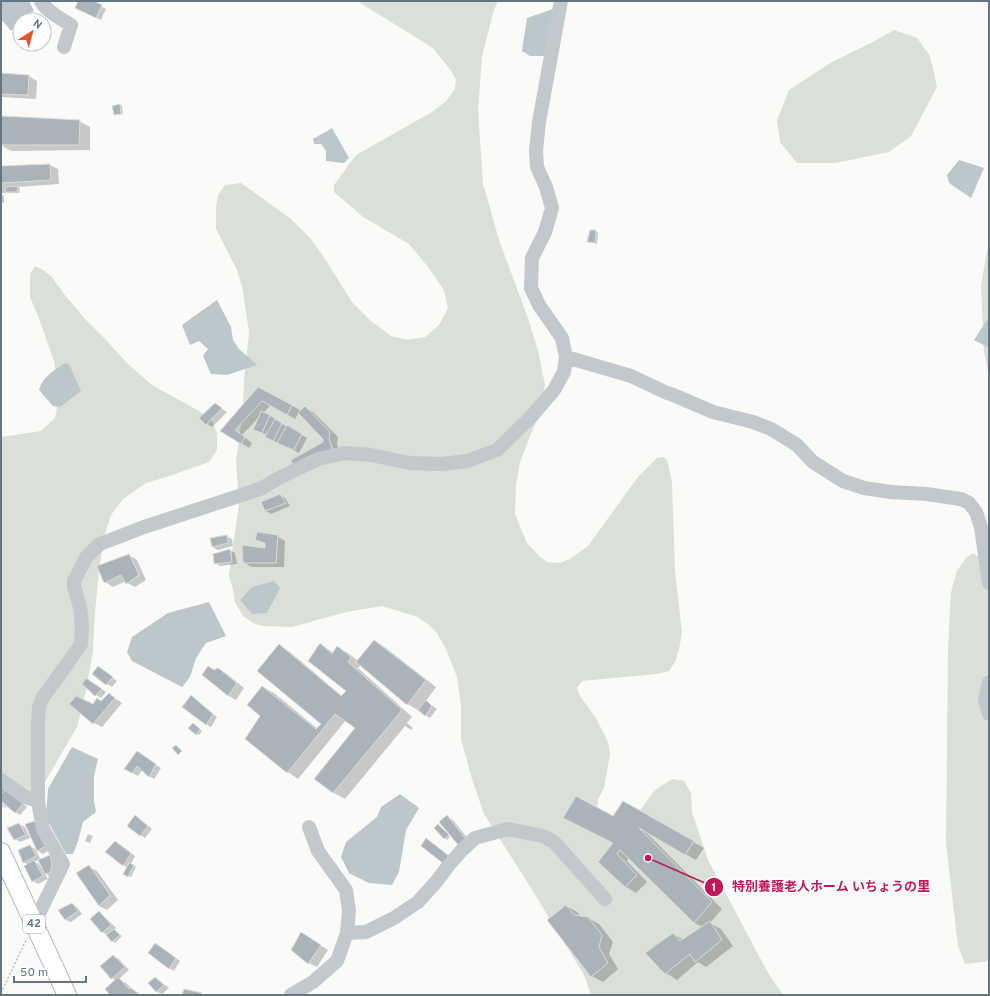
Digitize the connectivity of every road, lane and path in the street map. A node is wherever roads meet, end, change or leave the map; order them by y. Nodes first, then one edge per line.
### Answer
1 (41, 1) edge
2 (561, 1) edge
3 (64, 47) dead end
4 (566, 358) junction
5 (989, 583) edge
6 (989, 682) edge
7 (989, 714) edge
8 (1, 780) edge
9 (38, 801) junction
10 (309, 827) dead end
11 (1, 852) edge
12 (605, 899) dead end
13 (34, 924) junction
14 (347, 933) junction
15 (1, 993) edge
16 (67, 995) edge
17 (292, 995) edge

1 - 3 street
2 - 4 street
4 - 5 street
4 - 9 street
6 - 7 street
8 - 9 street
9 - 13 street
10 - 14 street
11 - 13 main road, 42
12 - 14 street
13 - 15 path
13 - 16 main road, 42
14 - 17 street

